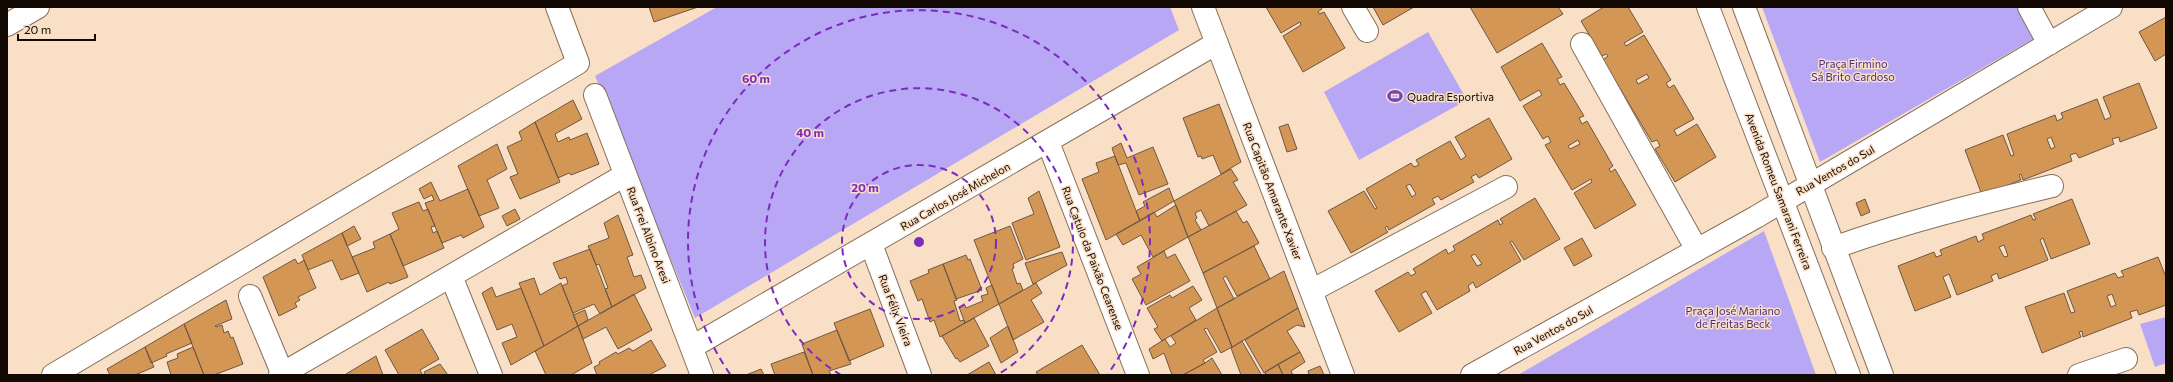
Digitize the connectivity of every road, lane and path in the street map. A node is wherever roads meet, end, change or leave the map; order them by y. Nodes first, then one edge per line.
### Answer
1 (38, 7) edge
2 (557, 7) edge
3 (1203, 7) edge
4 (1353, 7) edge
5 (1708, 7) edge
6 (1744, 7) edge
7 (2029, 7) edge
8 (2111, 7) edge
9 (7, 25) edge
10 (1367, 31) dead end
11 (1217, 43) junction
12 (1582, 44) dead end
13 (2049, 44) junction
14 (595, 95) dead end
15 (1048, 142) junction
16 (625, 175) junction
17 (1809, 185) junction
18 (2052, 186) dead end
19 (1506, 187) dead end
20 (1783, 200) junction
21 (871, 244) junction
22 (1833, 248) junction
23 (1698, 250) junction
24 (451, 276) junction
25 (1311, 291) junction
26 (250, 296) dead end
27 (692, 347) junction
28 (2126, 359) dead end
29 (53, 375) edge
30 (282, 375) edge
31 (491, 375) edge
32 (702, 375) edge
33 (920, 375) edge
34 (1138, 375) edge
35 (1343, 375) edge
36 (1472, 375) edge
37 (1850, 375) edge
38 (1882, 375) edge
39 (2078, 375) edge

1 - 9 street
2 - 29 street
3 - 11 street, Rua Capitão Amarante Xavier
4 - 10 street
5 - 20 street, Avenida Romeu Samarani Ferreira
6 - 17 street
7 - 13 street
8 - 13 street, Rua Ventos do Sul
11 - 15 street, Rua Carlos José Michelon
11 - 25 street, Rua Capitão Amarante Xavier
12 - 23 street
13 - 17 street, Rua Ventos do Sul
14 - 16 street, Rua Frei Albino Aresi
15 - 21 street, Rua Carlos José Michelon
15 - 34 street, Rua Catulo da Paixão Cearense
16 - 24 street
16 - 27 street, Rua Frei Albino Aresi
17 - 20 street, Rua Ventos do Sul
17 - 22 street
18 - 22 street
19 - 25 street
20 - 23 street, Rua Ventos do Sul
20 - 37 street, Avenida Romeu Samarani Ferreira
21 - 27 street, Rua Carlos José Michelon
21 - 33 street, Rua Félix Vieira
22 - 38 street
23 - 36 street, Rua Ventos do Sul
24 - 30 street
24 - 31 street
25 - 35 street, Rua Capitão Amarante Xavier
26 - 30 street
27 - 32 street, Rua Frei Albino Aresi
28 - 39 street

